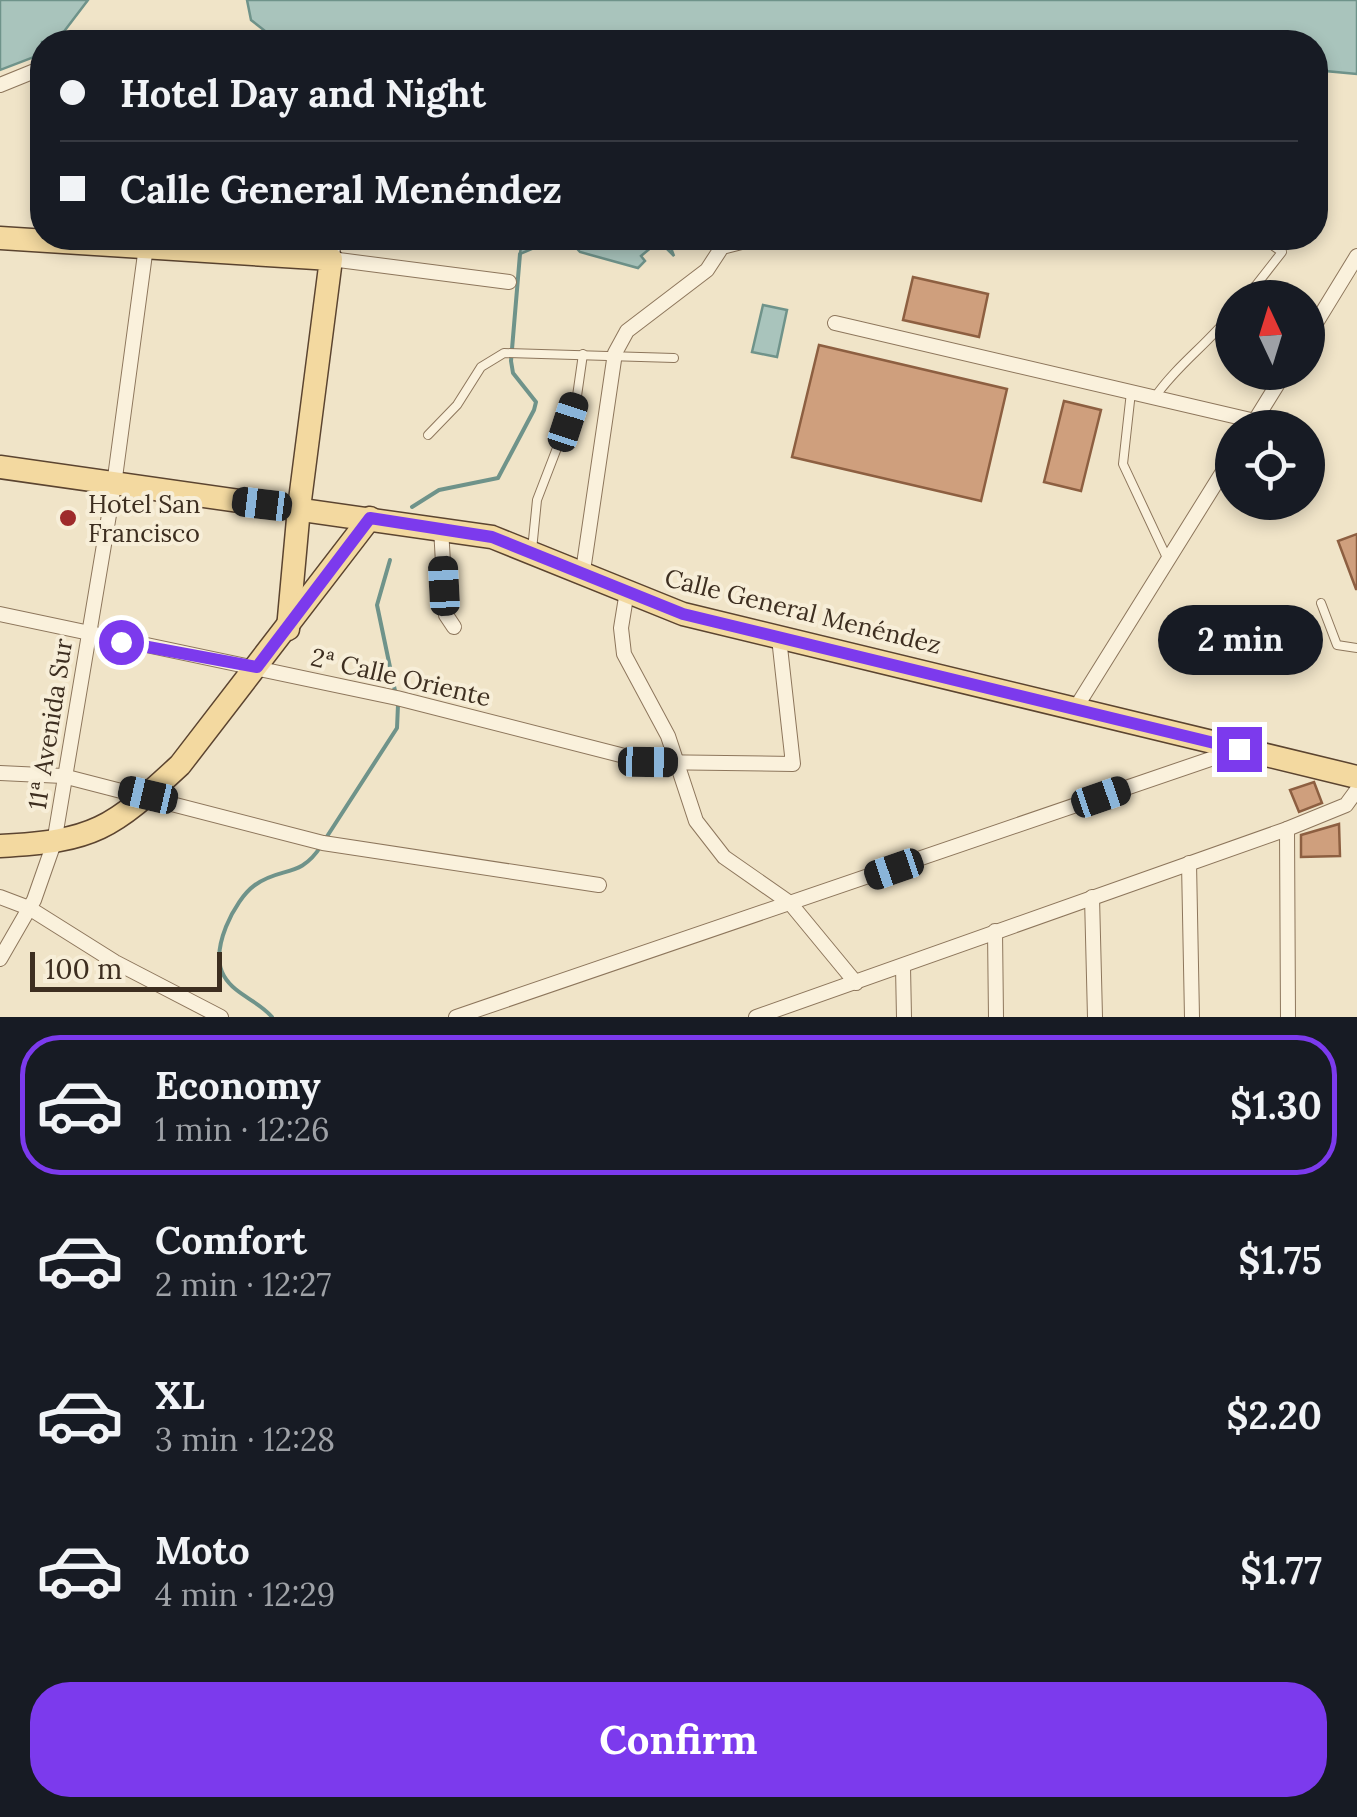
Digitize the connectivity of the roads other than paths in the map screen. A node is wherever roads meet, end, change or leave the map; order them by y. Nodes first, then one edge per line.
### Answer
1 (30, 73) edge
2 (0, 84) edge
3 (0, 238) edge
4 (30, 239) edge
5 (146, 250) edge
6 (333, 250) edge
7 (343, 250) edge
8 (721, 250) edge
9 (1279, 250) edge
10 (1357, 256) edge
11 (1260, 280) edge
12 (509, 282) dead end
13 (1325, 308) edge
14 (835, 323) dead end
15 (1215, 335) edge
16 (615, 353) junction
17 (583, 354) junction
18 (674, 358) dead end
19 (1130, 392) junction
20 (1155, 398) junction
21 (1215, 414) edge
22 (428, 435) dead end
23 (0, 467) edge
24 (1215, 484) edge
25 (114, 485) junction
26 (299, 508) junction
27 (370, 518) junction
28 (441, 528) junction
29 (532, 550) junction
30 (1168, 560) junction
31 (582, 572) junction
32 (627, 591) junction
33 (1321, 604) dead end
34 (0, 614) edge
35 (454, 627) dead end
36 (288, 629) junction
37 (88, 635) junction
38 (779, 638) junction
39 (1357, 648) edge
40 (257, 667) junction
41 (1075, 708) junction
42 (1239, 749) junction
43 (678, 762) junction
44 (0, 772) edge
45 (63, 776) junction
46 (1357, 777) edge
47 (1357, 790) edge
48 (148, 795) junction
49 (1287, 828) junction
50 (54, 843) junction
51 (0, 846) edge
52 (1189, 863) junction
53 (599, 885) dead end
54 (0, 897) edge
55 (1092, 897) junction
56 (790, 903) junction
57 (29, 908) junction
58 (995, 931) junction
59 (0, 959) edge
60 (903, 967) junction
61 (856, 983) junction
62 (812, 1000) junction
63 (221, 1017) edge
64 (456, 1017) edge
65 (756, 1017) edge
66 (812, 1017) edge
67 (904, 1017) edge
68 (996, 1017) edge
69 (1095, 1017) edge
70 (1192, 1017) edge
71 (1288, 1017) edge

1 - 2 street
3 - 4 main road
5 - 25 street, 11ª Avenida Sur
6 - 26 main road
7 - 12 street
8 - 16 street
9 - 11 lane
10 - 13 street
14 - 19 street
15 - 20 lane
16 - 17 lane
16 - 18 lane
16 - 31 street
17 - 22 lane
17 - 29 lane
19 - 20 street
19 - 30 lane
20 - 21 street
23 - 25 main road, Calle General Menéndez
24 - 30 street
25 - 26 main road, Calle General Menéndez
25 - 37 street, 11ª Avenida Sur
26 - 27 main road, Calle General Menéndez
26 - 36 main road
27 - 28 main road, Calle General Menéndez
27 - 36 main road
28 - 29 main road, Calle General Menéndez
28 - 35 street
29 - 31 main road, Calle General Menéndez
30 - 41 street
31 - 32 main road, Calle General Menéndez
32 - 38 main road, Calle General Menéndez
32 - 43 street
33 - 39 lane
34 - 37 street, 2ª Calle Oriente
36 - 40 main road
37 - 40 street, 2ª Calle Oriente
37 - 45 street, 11ª Avenida Sur
38 - 41 main road, Calle General Menéndez
38 - 43 street, 2ª Calle Oriente
40 - 43 street, 2ª Calle Oriente
40 - 48 main road
41 - 42 main road, Calle General Menéndez
42 - 46 main road, Calle General Menéndez
42 - 56 street
43 - 56 street
44 - 45 street
45 - 48 street
45 - 50 street, 11ª Avenida Sur
47 - 49 street
48 - 50 main road
48 - 53 street
49 - 52 street
49 - 71 street
50 - 51 main road
50 - 57 street, 11ª Avenida Sur
52 - 55 street
52 - 70 street
54 - 57 street
55 - 58 street
55 - 69 street
56 - 61 street
56 - 64 street
57 - 59 street, 11ª Avenida Sur
57 - 63 street
58 - 60 street
58 - 68 street
60 - 61 street
60 - 67 street
61 - 62 street
62 - 65 street
62 - 66 street

